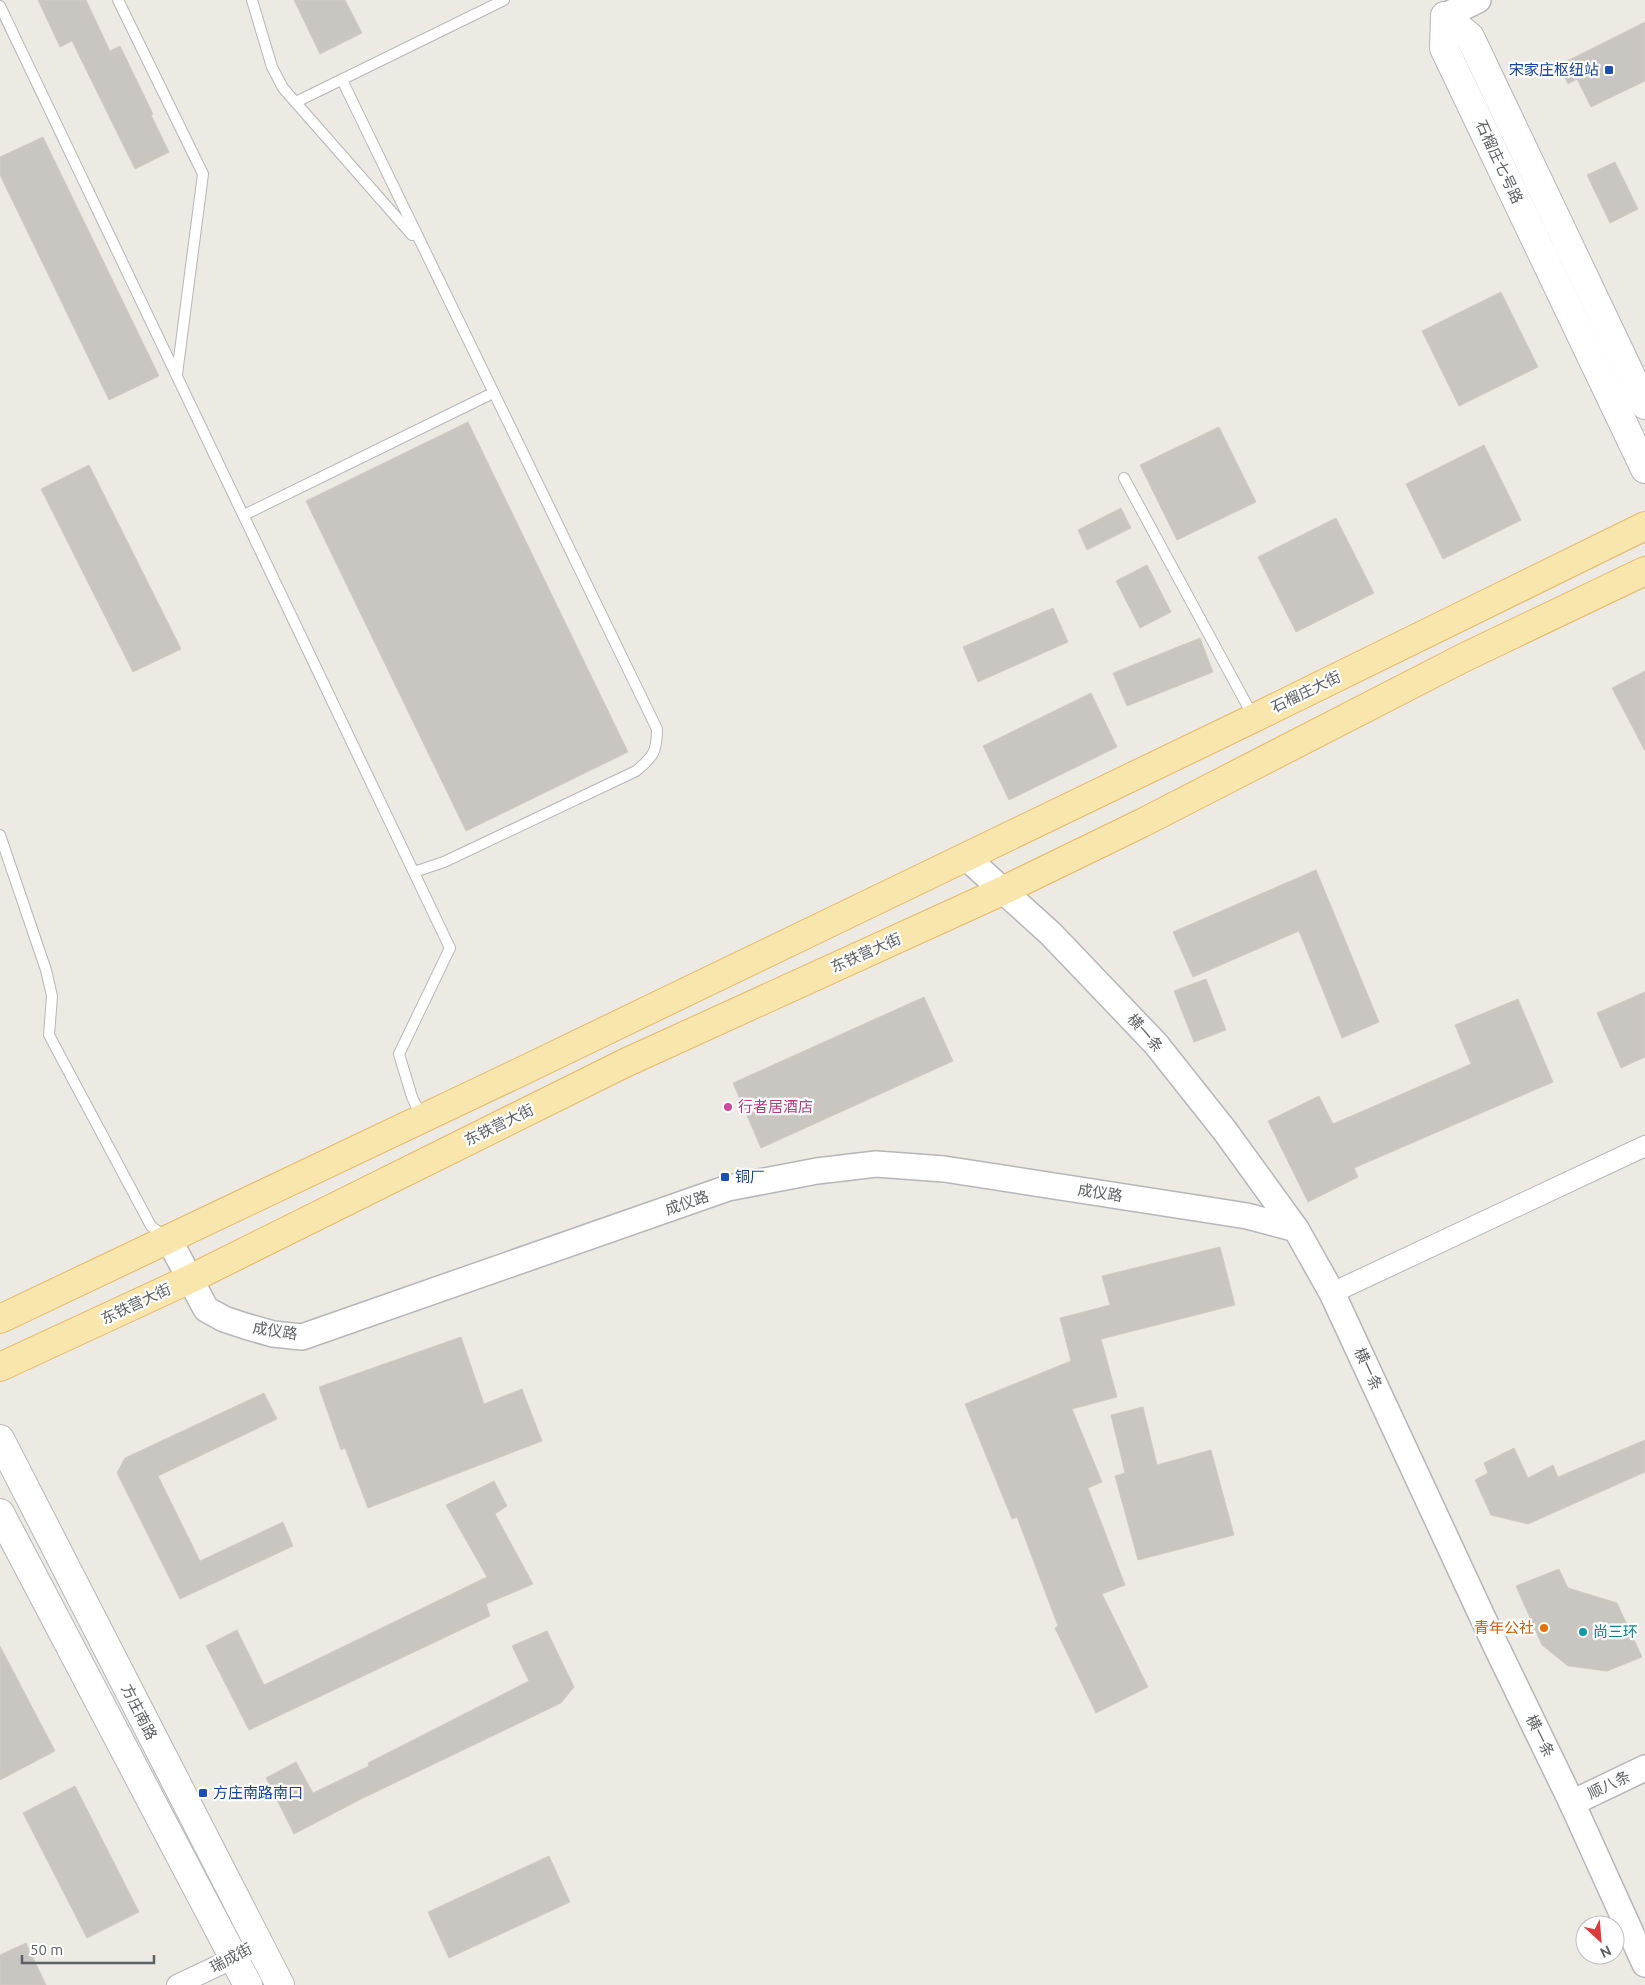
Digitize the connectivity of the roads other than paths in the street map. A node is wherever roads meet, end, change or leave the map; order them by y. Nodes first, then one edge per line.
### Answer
1 (118, 0) edge
2 (252, 0) edge
3 (504, 0) edge
4 (1478, 0) edge
5 (0, 6) edge
6 (1445, 16) junction
7 (342, 80) junction
8 (296, 102) junction
9 (421, 245) junction
10 (177, 375) junction
11 (493, 393) junction
12 (1645, 405) edge
13 (1645, 469) edge
14 (1124, 478) dead end
15 (244, 514) junction
16 (1645, 526) edge
17 (1645, 571) edge
18 (1254, 718) junction
19 (0, 835) edge
20 (966, 857) junction
21 (414, 872) junction
22 (1002, 891) junction
23 (423, 1118) junction
24 (1645, 1146) edge
25 (1296, 1229) junction
26 (168, 1238) junction
27 (190, 1279) junction
28 (1332, 1293) junction
29 (0, 1319) edge
30 (0, 1367) edge
31 (0, 1439) edge
32 (0, 1513) edge
33 (1645, 1768) edge
34 (1572, 1803) junction
35 (258, 1944) junction
36 (234, 1958) junction
37 (1645, 1964) edge
38 (177, 1985) edge
39 (248, 1985) edge
40 (280, 1985) edge

1 - 10 lane
2 - 8 lane
3 - 7 lane
4 - 6 street
5 - 10 lane
6 - 12 main road, 石榴庄七号路
6 - 13 main road, 石榴庄七号路
7 - 8 lane
7 - 9 lane
8 - 9 lane
9 - 11 lane
10 - 15 lane
11 - 15 lane
11 - 21 lane
14 - 18 lane
15 - 21 lane
16 - 18 main road, 石榴庄大街
17 - 22 main road
18 - 20 main road, 石榴庄大街
19 - 26 lane
20 - 22 street, 横一条
20 - 23 main road
21 - 23 lane
22 - 25 street, 横一条
22 - 27 main road, 东铁营大街
23 - 26 main road
24 - 28 street
25 - 27 street, 成仪路
25 - 28 street, 横一条
26 - 27 street, 成仪路
26 - 29 main road
27 - 30 main road, 东铁营大街
28 - 34 street, 横一条
31 - 35 main road, 方庄南路
32 - 36 main road, 方庄南路
33 - 34 street, 顺八条
34 - 37 street, 横一条
35 - 36 street, 瑞成街
35 - 40 main road, 方庄南路
36 - 38 street, 瑞成街
36 - 39 main road, 方庄南路

